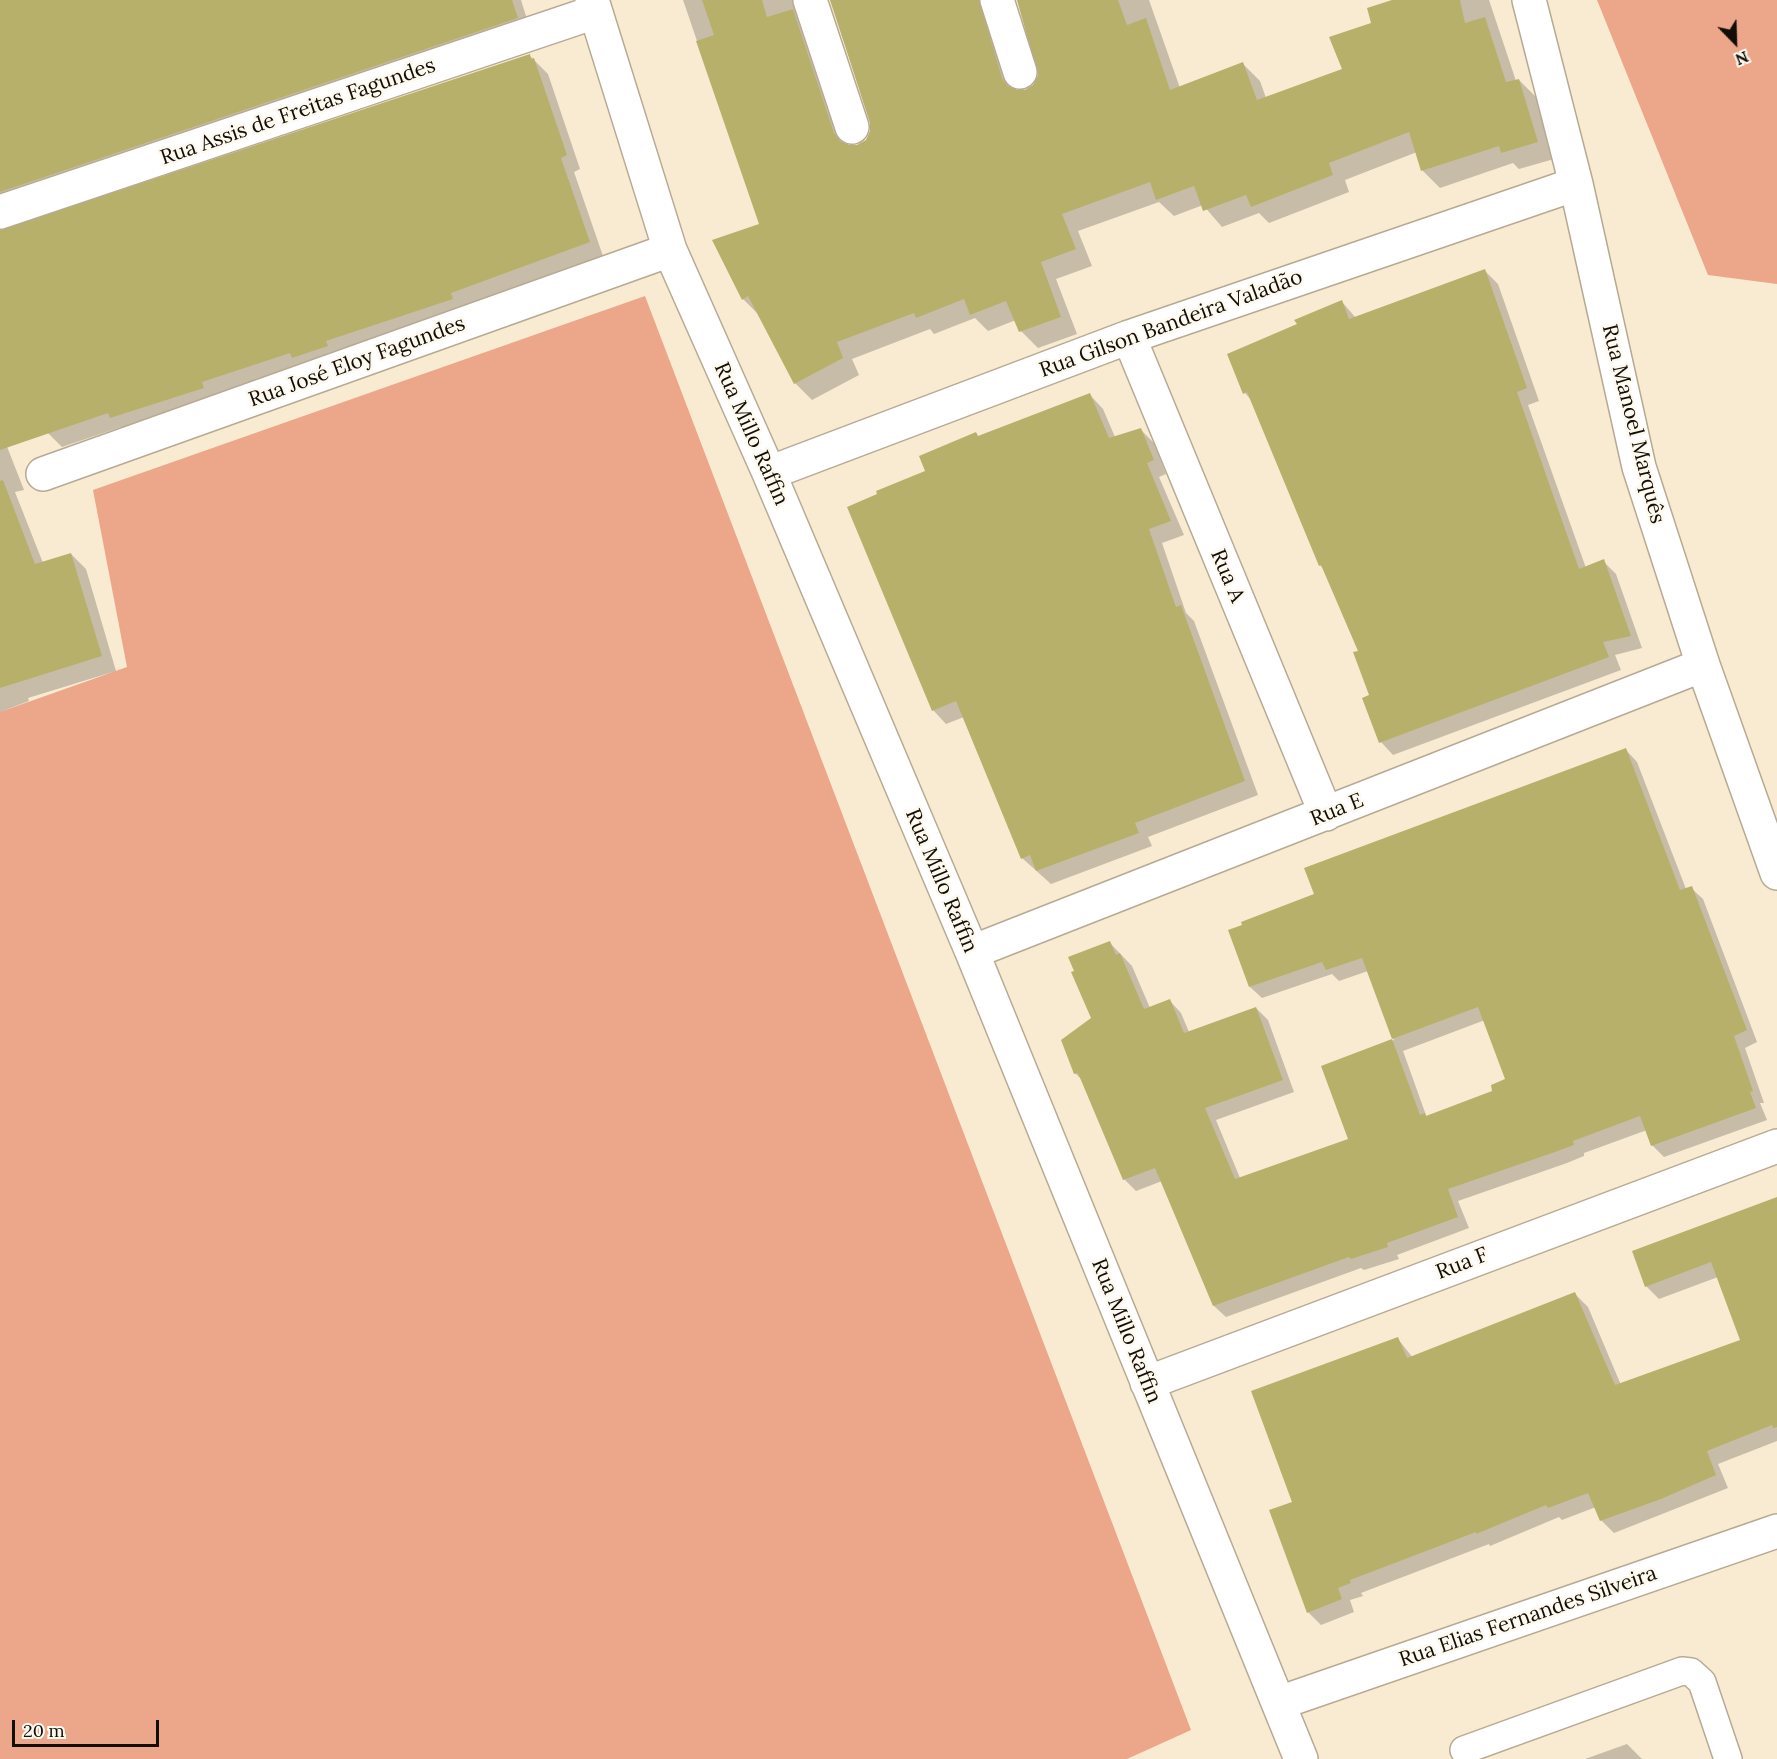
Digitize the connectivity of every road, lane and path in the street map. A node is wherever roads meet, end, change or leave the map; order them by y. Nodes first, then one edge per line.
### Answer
1 (810, 0) edge
2 (997, 0) edge
3 (1528, 0) edge
4 (593, 6) edge
5 (1020, 72) dead end
6 (852, 127) dead end
7 (1576, 184) junction
8 (0, 212) edge
9 (670, 250) junction
10 (1128, 337) junction
11 (769, 473) junction
12 (44, 474) dead end
13 (1702, 665) junction
14 (1326, 814) junction
15 (1777, 873) edge
16 (972, 952) junction
17 (1777, 1146) edge
18 (1147, 1383) junction
19 (1777, 1531) edge
20 (1279, 1703) junction
21 (1464, 1750) dead end
22 (1301, 1759) edge
23 (1728, 1759) edge

1 - 6 street
2 - 5 street
3 - 7 street, Rua Manoel Marquês
4 - 8 street, Rua Assis de Freitas Fagundes
4 - 9 street, Rua Millo Raffin
7 - 10 street, Rua Gilson Bandeira Valadão
7 - 13 street, Rua Manoel Marquês
9 - 11 street, Rua Millo Raffin
9 - 12 street, Rua José Eloy Fagundes
10 - 11 street, Rua Gilson Bandeira Valadão
10 - 14 street, Rua A
11 - 16 street, Rua Millo Raffin
13 - 14 street, Rua E
13 - 15 street, Rua Manoel Marquês
14 - 16 street, Rua E
16 - 18 street, Rua Millo Raffin
17 - 18 street, Rua F
18 - 20 street, Rua Millo Raffin
19 - 20 street, Rua Elias Fernandes Silveira
20 - 22 street, Rua Millo Raffin
21 - 23 lane

